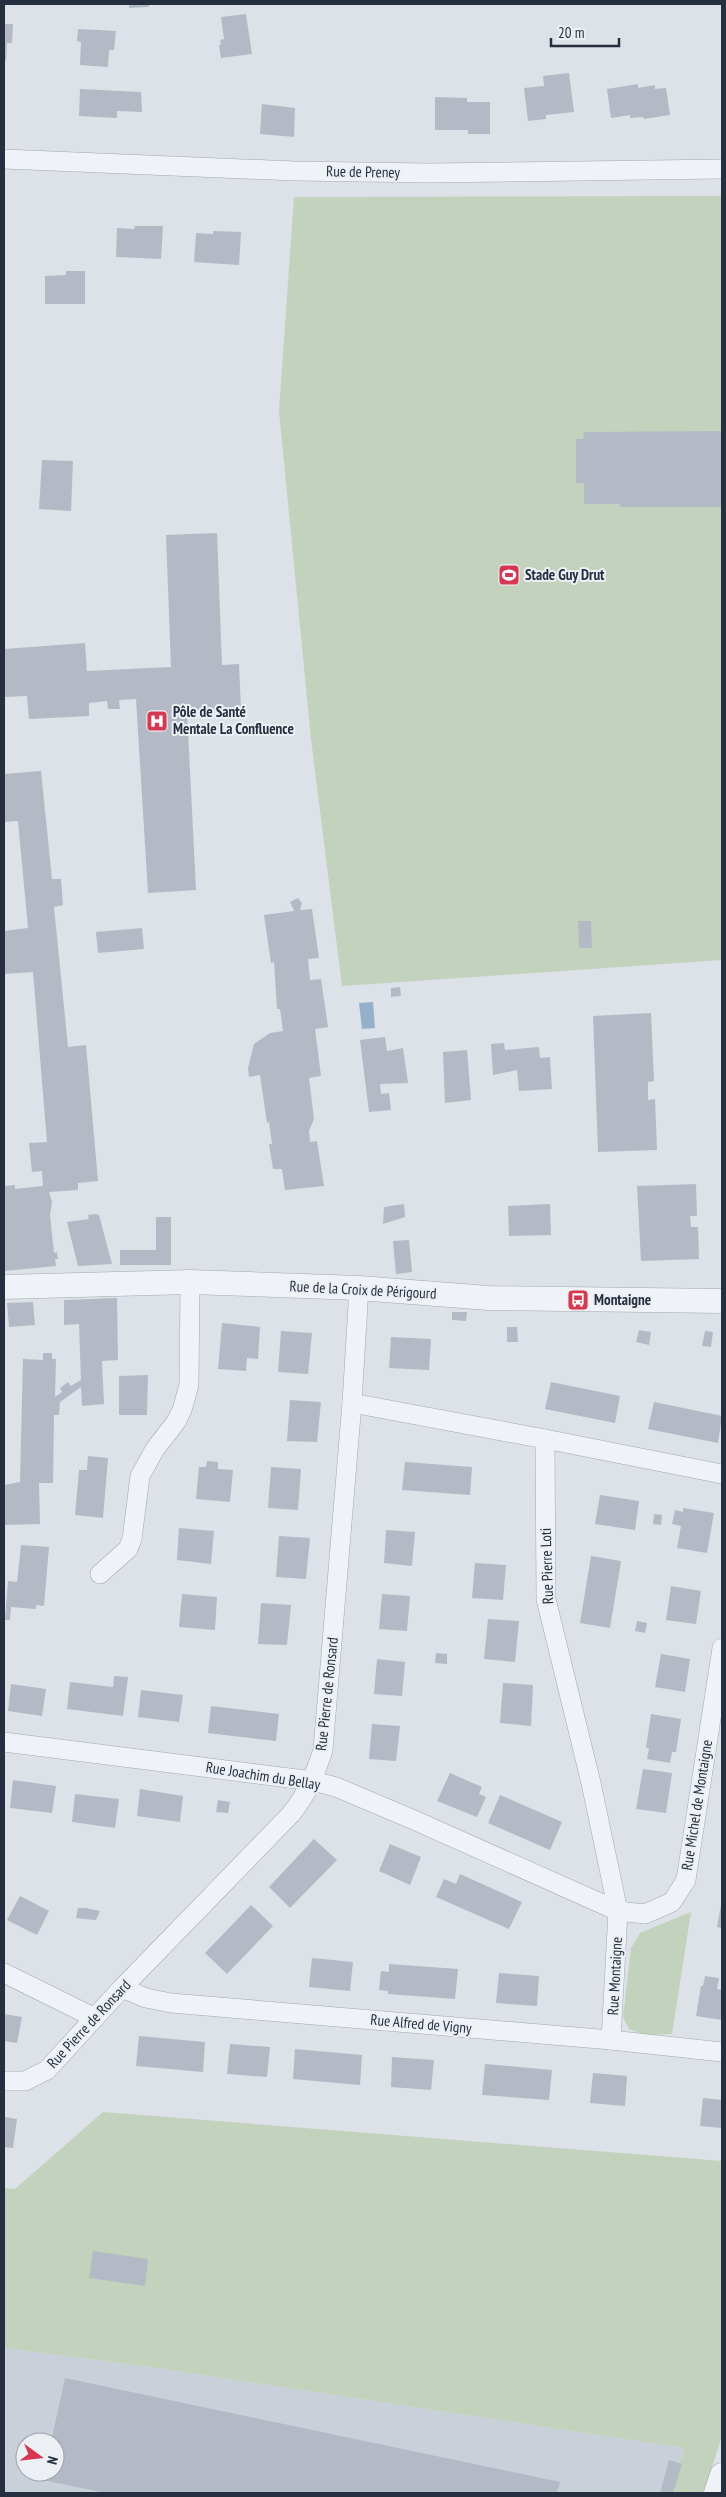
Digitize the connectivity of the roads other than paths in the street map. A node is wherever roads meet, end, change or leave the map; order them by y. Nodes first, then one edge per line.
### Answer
1 (4, 159) edge
2 (722, 169) edge
3 (190, 1282) junction
4 (4, 1287) edge
5 (359, 1288) junction
6 (722, 1301) edge
7 (352, 1403) junction
8 (544, 1439) junction
9 (722, 1474) edge
10 (100, 1574) dead end
11 (722, 1648) edge
12 (4, 1742) edge
13 (313, 1781) junction
14 (618, 1911) junction
15 (4, 1973) edge
16 (122, 1988) junction
17 (95, 2018) junction
18 (611, 2040) junction
19 (722, 2052) edge
20 (4, 2081) edge
21 (722, 2475) edge
22 (716, 2493) edge

1 - 2 street, Rue de Preney
3 - 4 street, Rue de la Croix de Périgourd
3 - 5 street, Rue de la Croix de Périgourd
3 - 10 street
5 - 6 street, Rue de la Croix de Périgourd
5 - 7 street, Rue Pierre de Ronsard
7 - 8 street
7 - 13 street, Rue Pierre de Ronsard
8 - 9 street
8 - 14 street, Rue Pierre Loti
11 - 14 street, Rue Michel de Montaigne
12 - 13 street, Rue Joachim du Bellay
13 - 14 street, Rue Joachim du Bellay
13 - 16 street, Rue Pierre de Ronsard
14 - 18 street, Rue Montaigne
15 - 17 street
16 - 17 street, Rue Pierre de Ronsard
16 - 18 street, Rue Alfred de Vigny
17 - 20 street, Rue Pierre de Ronsard
18 - 19 street, Rue Alfred de Vigny
21 - 22 street

